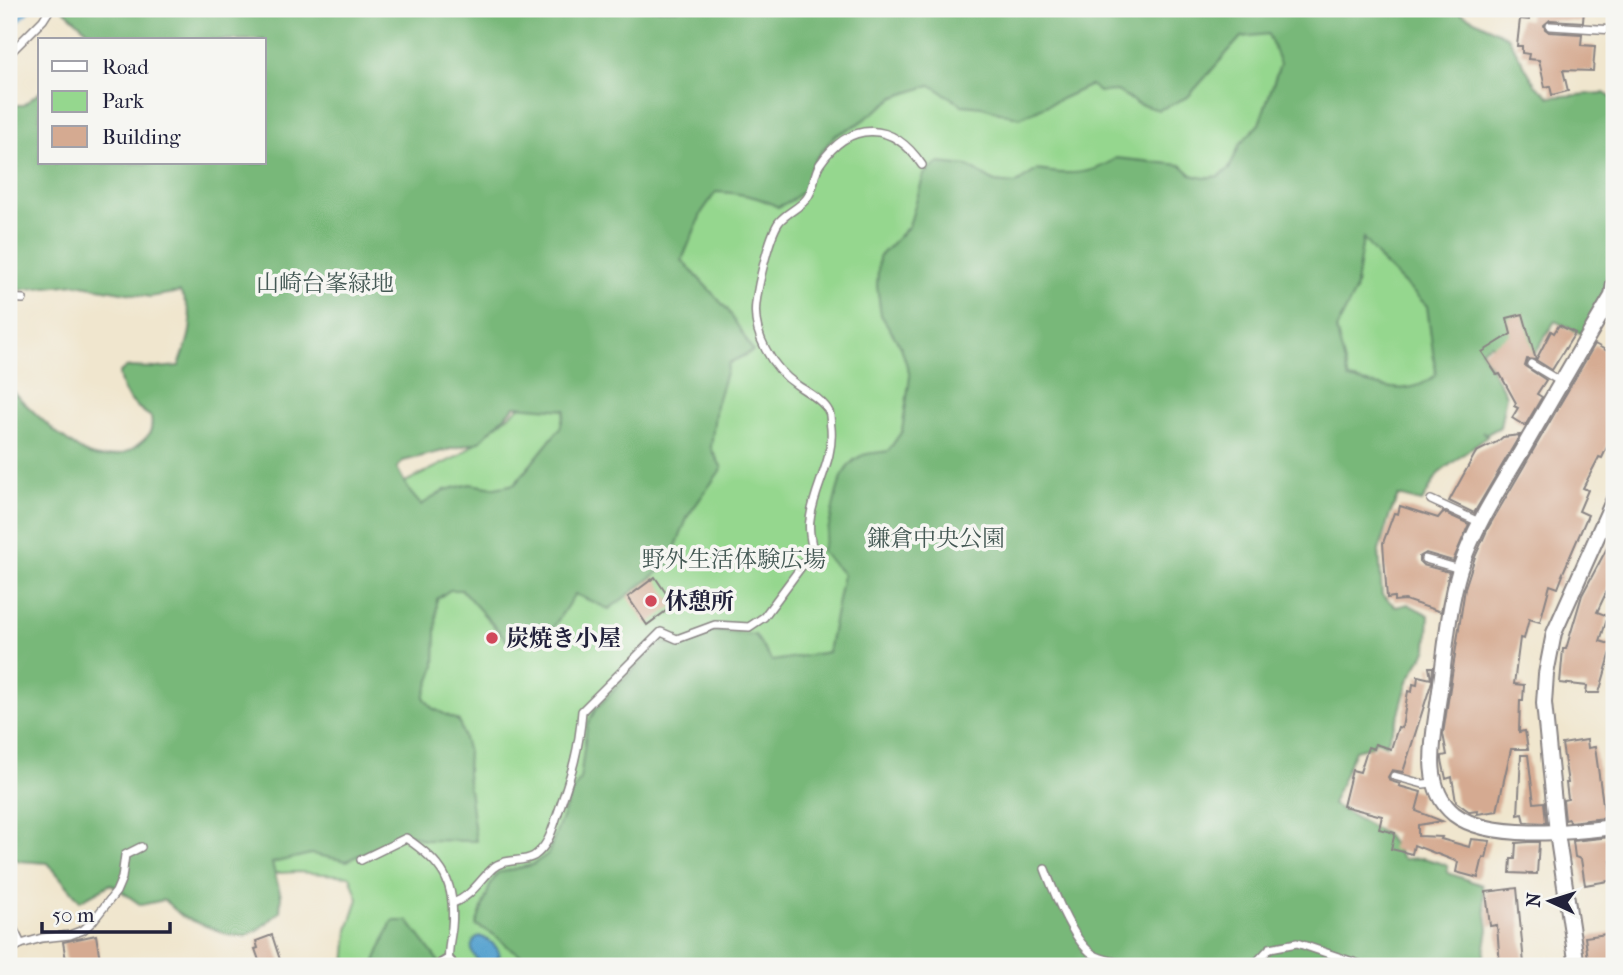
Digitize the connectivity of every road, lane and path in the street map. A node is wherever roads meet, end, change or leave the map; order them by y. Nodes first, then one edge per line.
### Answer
1 (50, 9) edge
2 (1550, 26) dead end
3 (1614, 30) edge
4 (9, 54) edge
5 (922, 165) dead end
6 (1613, 292) edge
7 (9, 298) edge
8 (23, 299) dead end
9 (1531, 364) dead end
10 (1561, 383) junction
11 (1614, 499) edge
12 (1431, 500) dead end
13 (1479, 522) junction
14 (1425, 559) dead end
15 (1460, 569) junction
16 (1394, 776) dead end
17 (1435, 783) junction
18 (1614, 827) edge
19 (1557, 834) junction
20 (141, 847) dead end
21 (361, 860) dead end
22 (1045, 869) dead end
23 (453, 903) junction
24 (9, 920) edge
25 (20, 944) junction
26 (9, 951) edge
27 (447, 965) edge
28 (1134, 966) edge
29 (1253, 966) edge
30 (1365, 966) edge
31 (1577, 966) edge

1 - 4 lane
2 - 3 lane
5 - 23 lane
6 - 10 street
7 - 8 lane
9 - 10 lane
10 - 13 street
11 - 19 street
12 - 13 lane
13 - 15 street
14 - 15 lane
15 - 17 street
16 - 17 lane
17 - 19 street
18 - 19 street
19 - 31 street
20 - 25 lane
21 - 23 lane
22 - 28 lane
23 - 27 lane
24 - 25 lane
25 - 26 lane
29 - 30 lane

